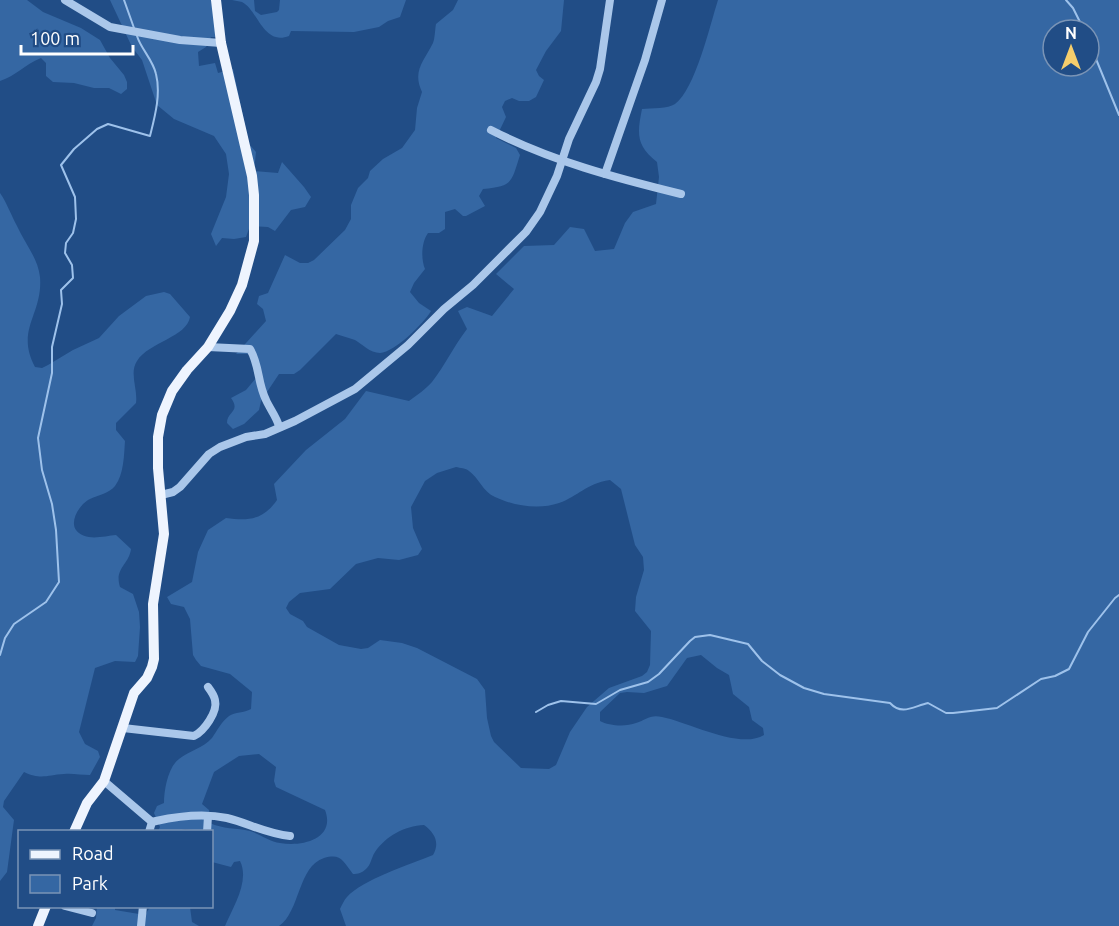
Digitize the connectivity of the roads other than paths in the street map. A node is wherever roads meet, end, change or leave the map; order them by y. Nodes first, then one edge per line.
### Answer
1 (65, 0) edge
2 (216, 0) edge
3 (610, 0) edge
4 (662, 0) edge
5 (221, 43) junction
6 (491, 130) dead end
7 (561, 161) junction
8 (605, 174) junction
9 (681, 194) dead end
10 (208, 347) junction
11 (279, 426) junction
12 (161, 495) junction
13 (208, 687) dead end
14 (123, 728) junction
15 (104, 781) junction
16 (208, 816) junction
17 (151, 827) edge
18 (74, 830) edge
19 (207, 830) edge
20 (290, 836) dead end
21 (45, 908) edge
22 (72, 908) edge
23 (143, 908) edge
24 (92, 914) dead end
25 (38, 926) edge
26 (141, 926) edge

1 - 5 street
2 - 5 main road
3 - 7 street
4 - 8 street
5 - 10 main road
6 - 7 street
7 - 8 street
7 - 11 street
8 - 9 street
10 - 11 street
10 - 12 main road
11 - 12 street
12 - 14 main road
13 - 14 street
14 - 15 main road
15 - 17 street
15 - 18 main road
16 - 17 street
16 - 19 street
16 - 20 street
21 - 25 main road
22 - 24 street
23 - 26 street

